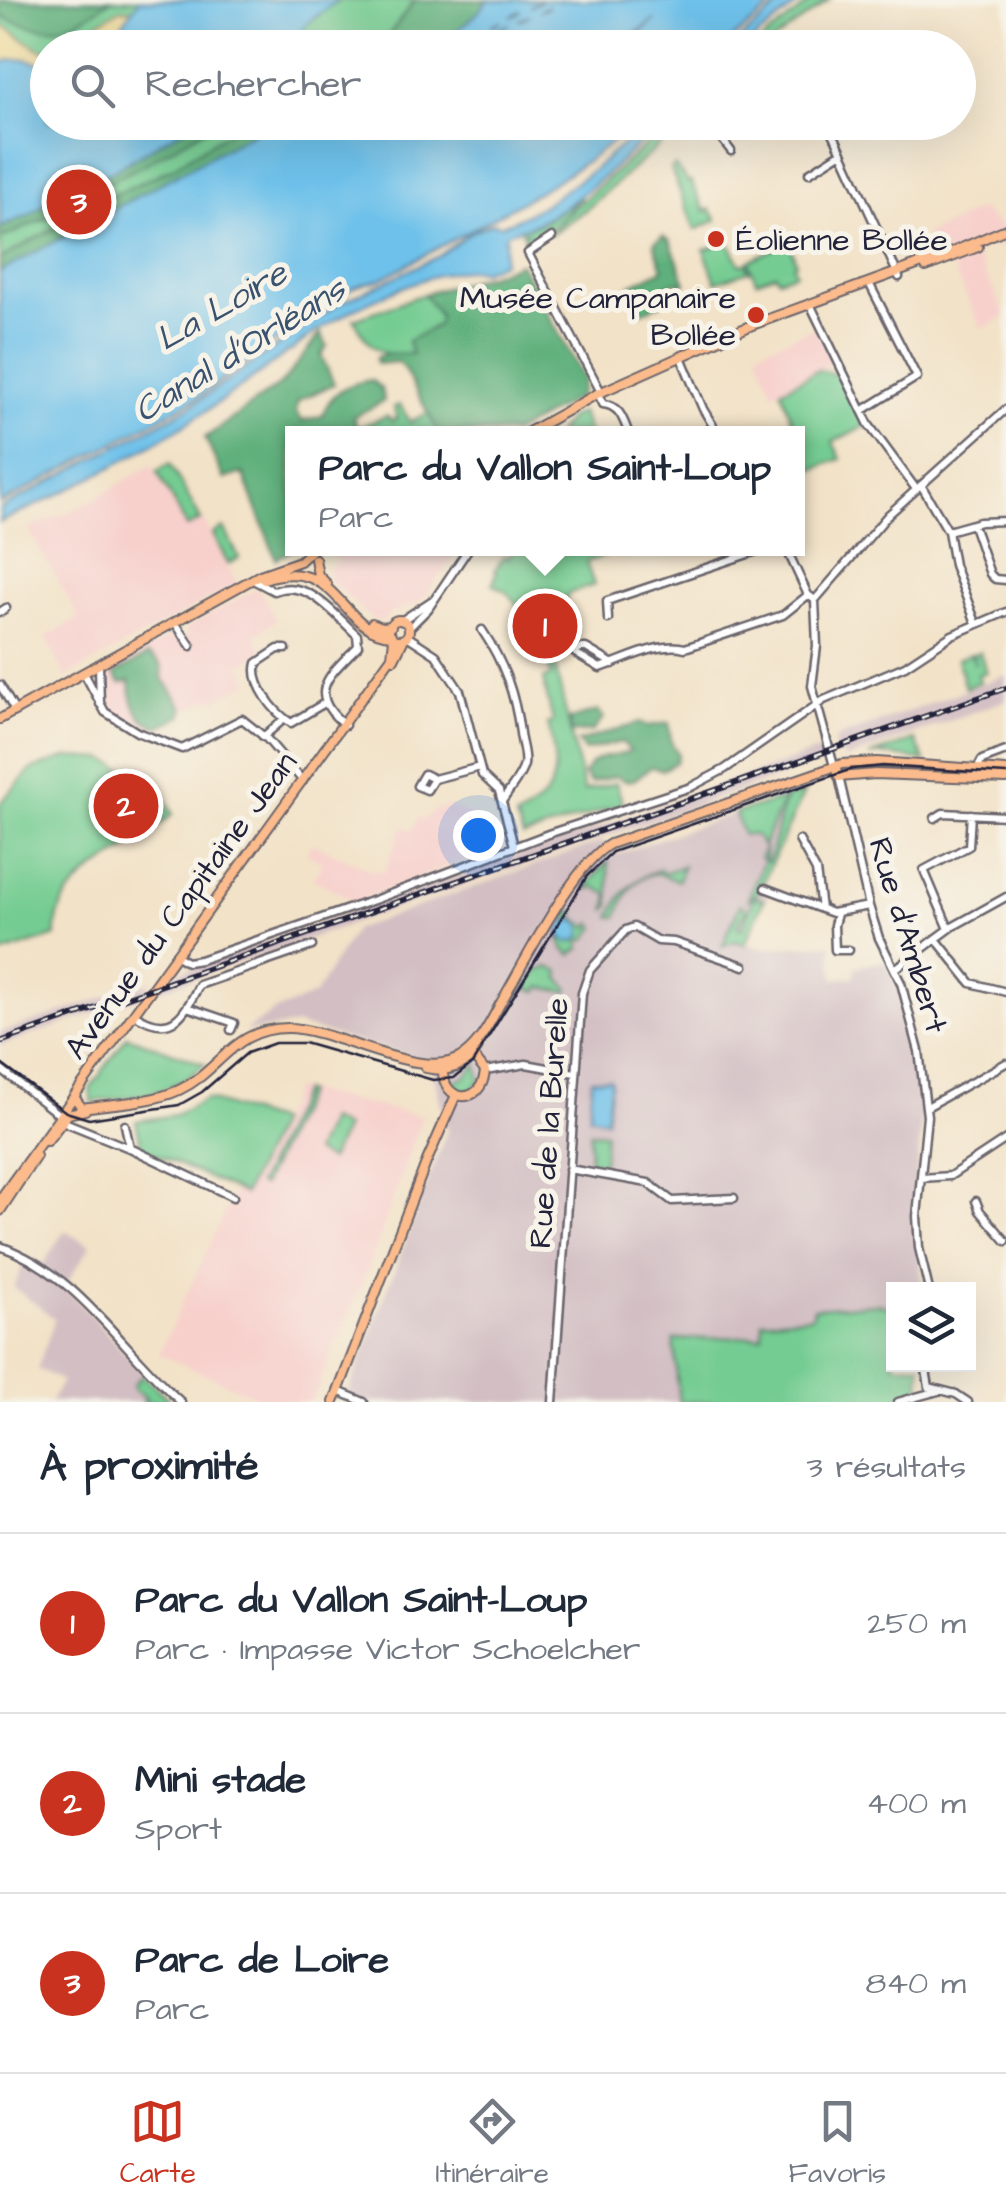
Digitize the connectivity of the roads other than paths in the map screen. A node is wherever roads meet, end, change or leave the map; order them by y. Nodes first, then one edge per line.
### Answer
1 (723, 140) edge
2 (836, 140) edge
3 (731, 151) dead end
4 (842, 152) junction
5 (809, 173) dead end
6 (1006, 231) edge
7 (552, 237) dead end
8 (898, 274) junction
9 (870, 285) junction
10 (808, 306) junction
11 (680, 357) junction
12 (600, 393) junction
13 (1006, 409) edge
14 (862, 411) junction
15 (539, 426) edge
16 (625, 426) edge
17 (714, 426) edge
18 (919, 487) junction
19 (1006, 521) edge
20 (974, 524) junction
21 (948, 531) junction
22 (463, 556) edge
23 (742, 556) edge
24 (790, 556) edge
25 (309, 563) edge
26 (1006, 580) edge
27 (252, 582) junction
28 (811, 597) junction
29 (1006, 612) edge
30 (608, 618) dead end
31 (976, 623) junction
32 (176, 624) junction
33 (482, 630) dead end
34 (400, 632) junction
35 (191, 646) dead end
36 (286, 649) dead end
37 (613, 664) junction
38 (100, 665) junction
39 (84, 673) junction
40 (0, 685) edge
41 (323, 704) junction
42 (100, 705) junction
43 (817, 706) junction
44 (15, 711) junction
45 (0, 719) edge
46 (284, 719) junction
47 (344, 724) junction
48 (263, 737) junction
49 (1006, 752) edge
50 (834, 766) junction
51 (480, 767) junction
52 (1006, 771) edge
53 (976, 773) junction
54 (839, 776) junction
55 (434, 779) dead end
56 (1006, 779) edge
57 (303, 781) junction
58 (502, 801) junction
59 (971, 814) junction
60 (1006, 816) edge
61 (935, 818) dead end
62 (799, 840) dead end
63 (514, 846) junction
64 (765, 888) dead end
65 (1006, 897) edge
66 (869, 906) junction
67 (821, 909) junction
68 (838, 914) junction
69 (950, 929) junction
70 (936, 939) junction
71 (312, 946) dead end
72 (849, 950) dead end
73 (176, 956) junction
74 (744, 966) dead end
75 (895, 969) junction
76 (1006, 992) edge
77 (187, 1008) junction
78 (134, 1014) junction
79 (231, 1030) dead end
80 (471, 1053) junction
81 (1006, 1063) edge
82 (444, 1067) junction
83 (0, 1069) edge
84 (485, 1071) junction
85 (575, 1072) junction
86 (456, 1095) junction
87 (75, 1098) junction
88 (926, 1107) junction
89 (82, 1108) junction
90 (64, 1115) junction
91 (126, 1125) dead end
92 (1006, 1139) edge
93 (130, 1148) junction
94 (569, 1169) junction
95 (920, 1178) junction
96 (233, 1197) dead end
97 (734, 1198) dead end
98 (0, 1199) edge
99 (976, 1202) dead end
100 (0, 1211) edge
101 (1006, 1240) edge
102 (0, 1244) edge
103 (927, 1282) edge
104 (927, 1372) edge
105 (929, 1387) junction
106 (338, 1391) junction
107 (938, 1391) junction
108 (919, 1398) junction
109 (181, 1402) edge
110 (334, 1402) edge
111 (364, 1402) edge
112 (553, 1402) edge
113 (898, 1402) edge
114 (968, 1402) edge

1 - 3 street
2 - 4 street
4 - 5 street
4 - 8 street
6 - 8 main road
7 - 12 street
8 - 9 main road
9 - 10 main road
9 - 14 street
10 - 11 main road
10 - 14 street
11 - 12 main road
11 - 17 street
12 - 15 main road
12 - 16 street
13 - 18 street
14 - 18 street
18 - 21 street
18 - 28 street
19 - 20 street
20 - 21 street
20 - 26 street
21 - 31 street
22 - 34 street
23 - 30 street
24 - 28 street, Rue d'Ambert
25 - 27 main road
25 - 34 main road
27 - 32 main road
27 - 41 street
28 - 37 street
28 - 43 street, Rue d'Ambert
29 - 31 street
31 - 43 street
32 - 35 street
32 - 38 main road
33 - 58 street
34 - 47 main road, Avenue du Capitaine Jean
34 - 51 street
36 - 46 street
37 - 37 street
38 - 39 main road
38 - 42 street
39 - 42 street
39 - 44 main road
40 - 44 street
41 - 46 street
41 - 47 street
42 - 48 street
43 - 50 street, Rue d'Ambert
43 - 63 street
44 - 45 main road
46 - 48 street
47 - 57 main road, Avenue du Capitaine Jean
48 - 57 street
49 - 53 street
50 - 53 main road
50 - 54 main road, Rue d'Ambert
50 - 80 main road
51 - 55 street
51 - 58 street
52 - 53 main road
53 - 54 main road
53 - 56 main road
54 - 66 street, Rue d'Ambert
57 - 73 main road, Avenue du Capitaine Jean
58 - 63 street
59 - 60 street
59 - 61 street
59 - 69 street
62 - 67 street
63 - 73 street
64 - 67 street
65 - 69 street
66 - 68 street
66 - 75 street, Rue d'Ambert
67 - 68 street
68 - 72 street
69 - 70 street
70 - 75 street
70 - 76 street
71 - 77 street
73 - 78 main road, Avenue du Capitaine Jean
74 - 85 street, Rue de la Burelle
75 - 88 street, Rue d'Ambert
77 - 78 street
77 - 79 street
78 - 87 main road, Avenue du Capitaine Jean
78 - 90 main road, Avenue du Capitaine Jean
80 - 82 main road
80 - 84 main road
81 - 88 street
82 - 86 main road
82 - 89 main road
82 - 90 main road
83 - 90 street
84 - 85 street
84 - 86 main road
85 - 94 street, Rue de la Burelle
86 - 106 main road
87 - 89 main road
87 - 90 main road, Avenue du Capitaine Jean
88 - 95 street, Rue d'Ambert
89 - 90 main road
90 - 93 street
90 - 98 main road, Avenue du Capitaine Jean
90 - 100 main road, Avenue du Capitaine Jean
91 - 93 street
92 - 95 street
93 - 96 street
94 - 97 street
94 - 112 street, Rue de la Burelle
95 - 103 street, Rue d'Ambert
99 - 101 street
102 - 109 street
104 - 105 street
105 - 107 street
105 - 108 street
106 - 110 main road
106 - 111 street
107 - 108 street
107 - 114 street
108 - 113 street

